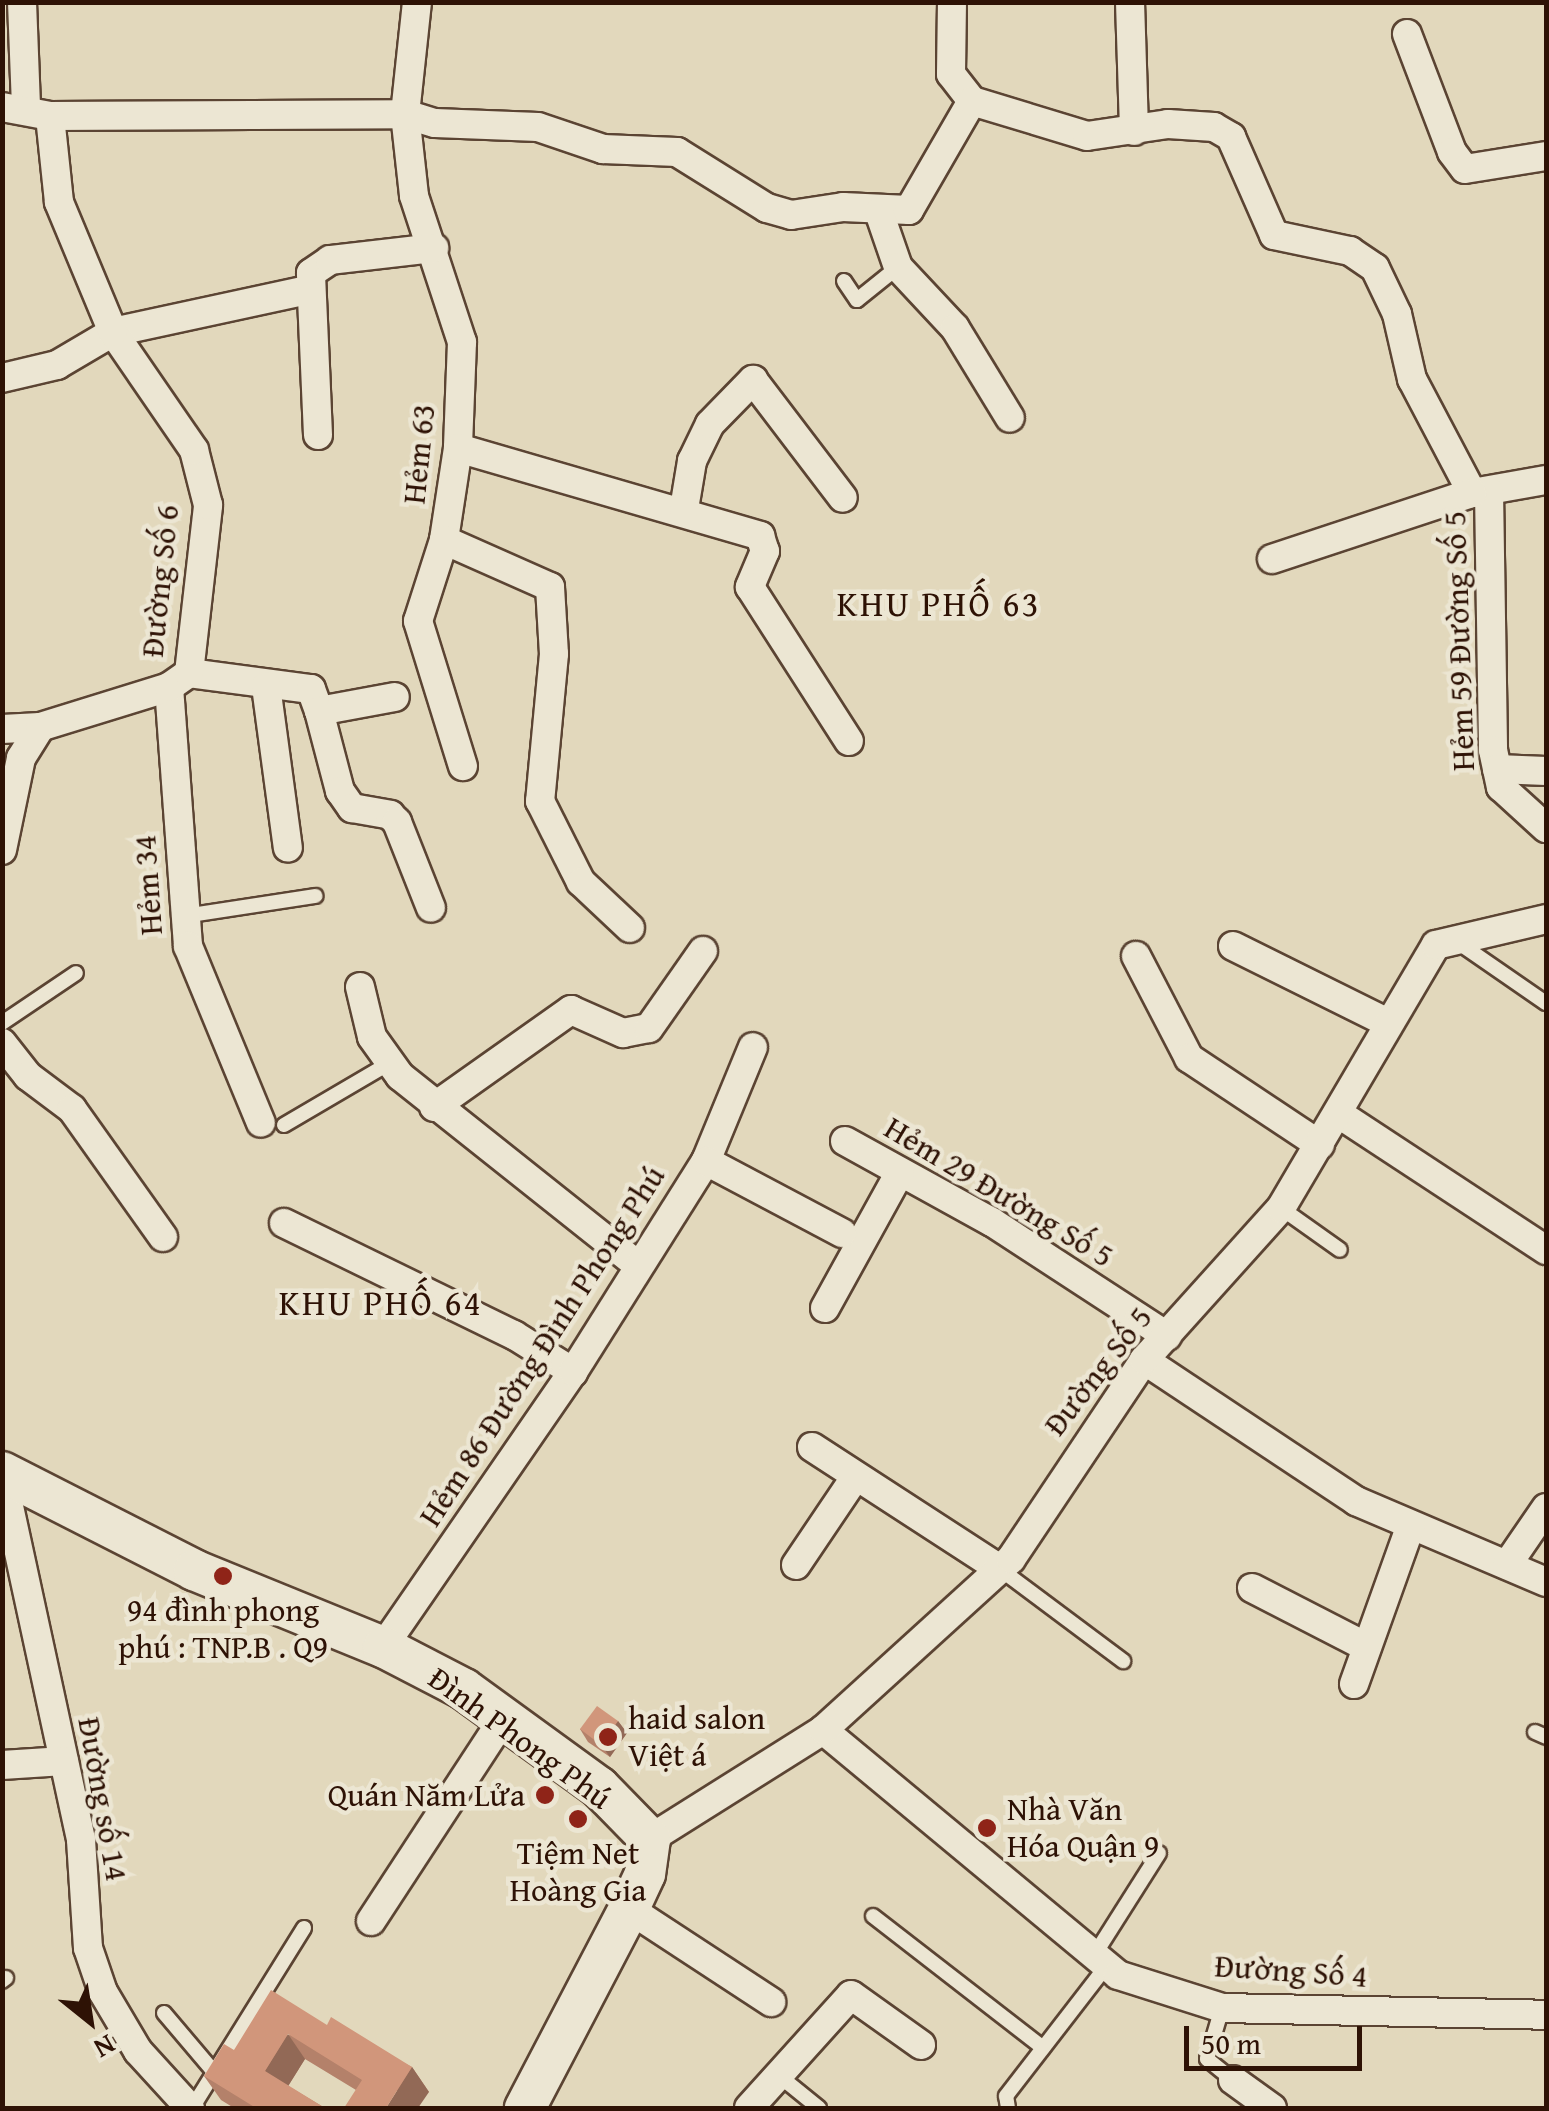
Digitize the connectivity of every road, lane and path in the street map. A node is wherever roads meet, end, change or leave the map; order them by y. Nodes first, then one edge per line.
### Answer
1 (22, 2) edge
2 (418, 2) edge
3 (952, 2) edge
4 (1130, 2) edge
5 (1407, 34) dead end
6 (972, 102) junction
7 (26, 110) edge
8 (405, 114) junction
9 (1134, 131) junction
10 (1546, 156) edge
11 (879, 212) junction
12 (434, 248) junction
13 (898, 267) junction
14 (844, 281) dead end
15 (307, 290) junction
16 (113, 332) junction
17 (2, 378) edge
18 (1010, 418) dead end
19 (318, 435) dead end
20 (458, 448) junction
21 (1546, 480) edge
22 (1480, 492) junction
23 (842, 498) dead end
24 (684, 509) junction
25 (444, 540) junction
26 (1272, 559) dead end
27 (179, 680) junction
28 (266, 686) junction
29 (395, 697) dead end
30 (319, 711) junction
31 (40, 727) junction
32 (2, 730) edge
33 (850, 741) dead end
34 (463, 766) dead end
35 (1497, 769) junction
36 (1546, 771) edge
37 (1546, 828) edge
38 (288, 848) dead end
39 (2, 850) edge
40 (316, 896) dead end
41 (431, 908) dead end
42 (184, 916) junction
43 (1546, 919) edge
44 (630, 928) dead end
45 (1451, 938) junction
46 (1234, 946) dead end
47 (703, 951) dead end
48 (1136, 956) dead end
49 (76, 973) dead end
50 (360, 987) dead end
51 (1546, 1003) edge
52 (1386, 1022) junction
53 (2, 1023) edge
54 (2, 1043) edge
55 (753, 1047) dead end
56 (388, 1064) junction
57 (434, 1107) junction
58 (1339, 1114) junction
59 (272, 1124) joint
60 (844, 1141) dead end
61 (1320, 1146) junction
62 (706, 1161) junction
63 (900, 1172) junction
64 (1281, 1208) junction
65 (284, 1222) dead end
66 (842, 1233) dead end
67 (163, 1236) dead end
68 (1340, 1250) dead end
69 (1546, 1250) edge
70 (639, 1266) junction
71 (825, 1308) dead end
72 (1167, 1336) junction
73 (1144, 1360) junction
74 (572, 1372) junction
75 (812, 1447) dead end
76 (856, 1476) junction
77 (4, 1487) edge
78 (1546, 1508) edge
79 (1412, 1525) junction
80 (796, 1565) dead end
81 (1507, 1566) junction
82 (1000, 1569) junction
83 (1546, 1582) edge
84 (1252, 1588) dead end
85 (383, 1647) junction
86 (1368, 1647) junction
87 (1123, 1661) dead end
88 (1354, 1684) dead end
89 (504, 1718) junction
90 (824, 1730) junction
91 (64, 1761) junction
92 (2, 1765) edge
93 (650, 1839) junction
94 (1159, 1853) dead end
95 (629, 1909) junction
96 (873, 1916) dead end
97 (371, 1920) dead end
98 (304, 1928) dead end
99 (1099, 1963) junction
100 (771, 2002) dead end
101 (1222, 2008) junction
102 (164, 2013) dead end
103 (1546, 2014) edge
104 (921, 2046) dead end
105 (1043, 2048) junction
106 (214, 2072) junction
107 (777, 2074) junction
108 (1250, 2098) edge
109 (191, 2108) edge
110 (525, 2108) edge
111 (749, 2108) edge
112 (820, 2108) edge
113 (1008, 2108) edge

1 - 7 street, Đường Số 6
2 - 8 street, Hẻm 63
3 - 6 street
4 - 9 street
5 - 10 street
6 - 9 street
6 - 11 street
7 - 8 street
7 - 16 street, Đường Số 6
8 - 11 street
8 - 12 street, Hẻm 63
9 - 22 street
11 - 13 street
12 - 15 street
12 - 20 street, Hẻm 63
13 - 14 lane
13 - 18 street
15 - 16 street
15 - 19 street
16 - 17 street
16 - 27 street, Đường Số 6
20 - 24 street
20 - 25 street, Hẻm 63
21 - 22 street
22 - 26 street
22 - 35 street, Hẻm 59 Đường Số 5
23 - 24 street
24 - 33 street
25 - 34 street
25 - 44 street, Hẻm 63
27 - 28 street
27 - 31 street, Đường Số 6
27 - 42 street, Hẻm 34
28 - 30 street
28 - 38 street
29 - 30 street
30 - 41 street
31 - 32 street, Đường Số 6
31 - 39 street
35 - 36 street
35 - 37 street, Hẻm 59 Đường Số 5
40 - 42 lane
42 - 59 street, Hẻm 34
43 - 45 street
45 - 51 lane
45 - 52 street, Đường Số 5
46 - 52 street
47 - 57 street
48 - 61 street
49 - 53 lane
50 - 56 street
52 - 58 street, Đường Số 5
54 - 67 street
55 - 62 street
56 - 57 street
56 - 59 lane
57 - 70 street
58 - 61 street, Đường Số 5
58 - 69 street
60 - 63 street, Hẻm 29 Đường Số 5
61 - 64 street, Đường Số 5
62 - 66 street, Hẻm 86 Đường Đình Phong Phú
62 - 70 street, Hẻm 86 Đường Đình Phong Phú
63 - 71 street
63 - 72 street, Hẻm 29 Đường Số 5
64 - 68 lane
64 - 72 street, Đường Số 5
65 - 74 street
70 - 74 street, Hẻm 86 Đường Đình Phong Phú
72 - 73 street, Đường Số 5
73 - 79 street
73 - 82 street, Đường Số 5
74 - 85 street, Hẻm 86 Đường Đình Phong Phú
75 - 76 street
76 - 80 street
76 - 82 street
77 - 85 street, Đình Phong Phú
77 - 91 street, Đường số 14
78 - 81 street
79 - 81 street
79 - 86 street
81 - 83 street
82 - 87 lane
82 - 90 street, Đường Số 5
84 - 86 street
85 - 89 street, Đình Phong Phú
86 - 88 street
89 - 93 street, Đình Phong Phú
89 - 97 street
90 - 93 street, Đường Số 5
90 - 99 street, Đường Số 4
91 - 92 street
91 - 109 street, Đường số 14
93 - 95 street
94 - 99 lane
95 - 100 street
95 - 110 street
96 - 105 lane
98 - 106 lane
99 - 101 street, Đường Số 4
99 - 105 lane
101 - 103 street, Đường Số 4
101 - 108 lane
102 - 106 lane
104 - 107 street
105 - 113 lane
106 - 109 lane
107 - 111 street
107 - 112 lane

